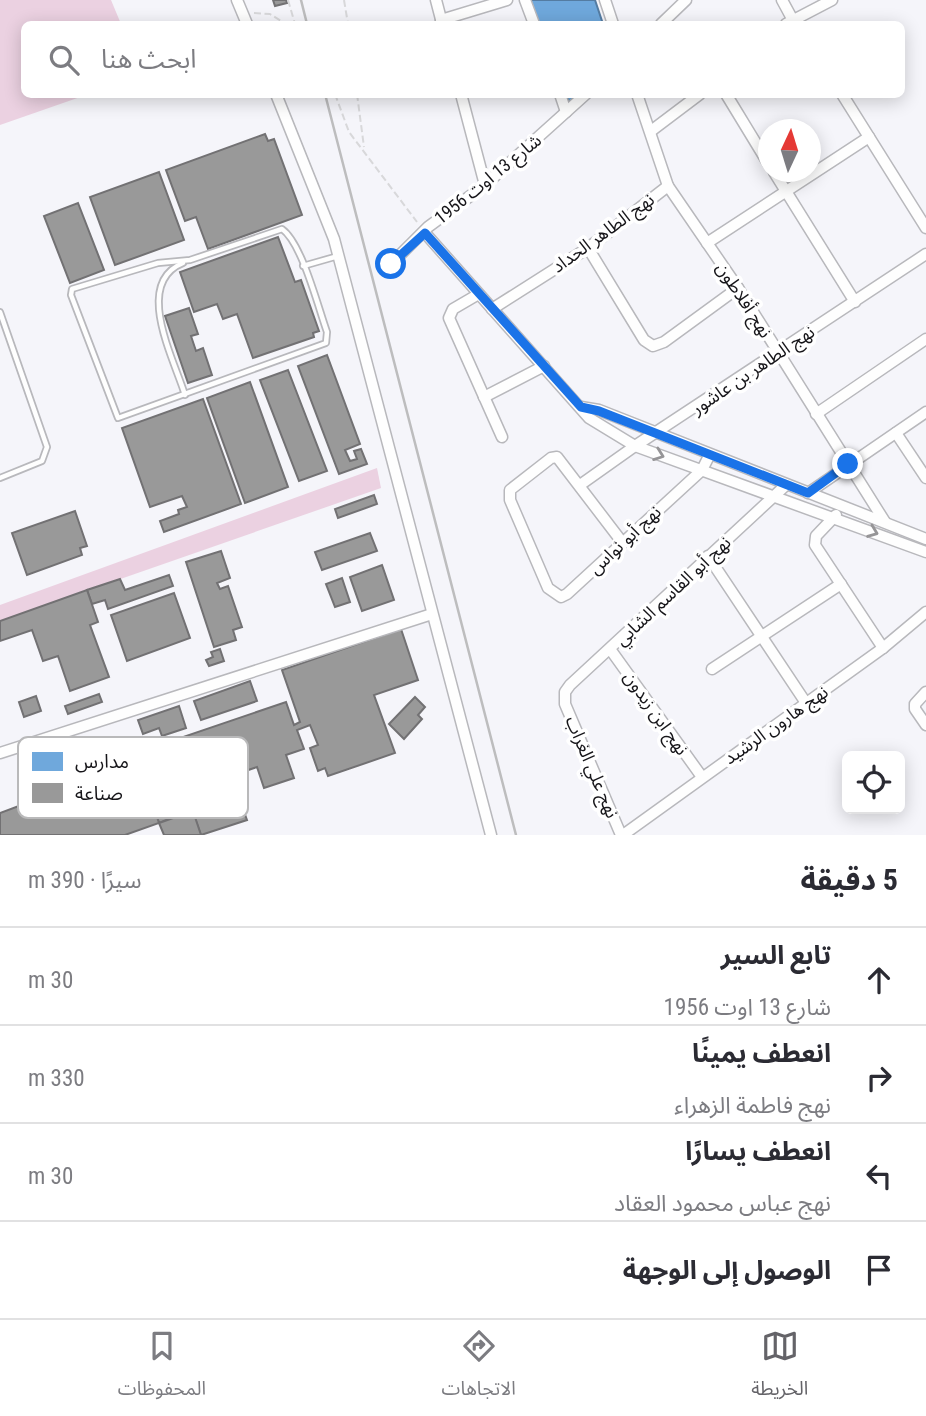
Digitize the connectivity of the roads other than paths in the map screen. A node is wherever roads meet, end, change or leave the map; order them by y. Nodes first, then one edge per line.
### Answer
1 (237, 0) edge
2 (436, 0) edge
3 (507, 0) edge
4 (525, 0) edge
5 (605, 0) edge
6 (686, 0) edge
7 (782, 0) edge
8 (832, 0) edge
9 (246, 21) edge
10 (442, 21) edge
11 (445, 21) edge
12 (533, 21) edge
13 (612, 21) edge
14 (664, 21) edge
15 (790, 21) edge
16 (795, 21) edge
17 (278, 98) edge
18 (462, 98) edge
19 (561, 98) edge
20 (582, 98) edge
21 (638, 98) edge
22 (695, 98) edge
23 (728, 98) edge
24 (845, 98) edge
25 (566, 112) junction
26 (650, 131) junction
27 (869, 137) junction
28 (758, 147) edge
29 (780, 182) edge
30 (485, 185) junction
31 (668, 186) junction
32 (787, 192) junction
33 (926, 228) edge
34 (425, 233) junction
35 (708, 243) junction
36 (588, 248) junction
37 (926, 254) edge
38 (338, 256) junction
39 (190, 260) junction
40 (391, 264) dead end
41 (303, 266) junction
42 (737, 288) junction
43 (477, 295) junction
44 (855, 302) junction
45 (492, 309) junction
46 (0, 312) edge
47 (2, 327) edge
48 (926, 340) edge
49 (778, 354) junction
50 (544, 366) junction
51 (186, 395) junction
52 (484, 397) junction
53 (581, 407) junction
54 (926, 412) edge
55 (816, 414) junction
56 (896, 433) junction
57 (653, 434) junction
58 (502, 437) dead end
59 (635, 446) junction
60 (696, 450) junction
61 (709, 456) junction
62 (848, 464) junction
63 (689, 466) junction
64 (702, 470) junction
65 (0, 478) edge
66 (691, 478) junction
67 (926, 478) edge
68 (580, 485) junction
69 (786, 485) junction
70 (808, 493) junction
71 (773, 498) junction
72 (844, 507) junction
73 (834, 517) junction
74 (885, 522) junction
75 (926, 539) edge
76 (622, 542) junction
77 (926, 552) edge
78 (708, 556) junction
79 (841, 584) junction
80 (926, 612) edge
81 (432, 614) junction
82 (761, 636) junction
83 (883, 648) junction
84 (610, 649) junction
85 (712, 669) dead end
86 (926, 692) edge
87 (564, 699) joint
88 (806, 703) junction
89 (926, 725) edge
90 (50, 737) edge
91 (18, 747) edge
92 (0, 753) edge
93 (702, 777) junction
94 (491, 835) edge
95 (622, 835) edge

1 - 9 street
2 - 10 street
3 - 11 street
4 - 12 street
5 - 13 street
6 - 14 street
7 - 15 street
8 - 16 street
17 - 38 street
18 - 30 street
19 - 25 street
20 - 25 street, شارع 13 اوت 1956
21 - 26 street, نهج الطاهر الحداد
22 - 26 street
23 - 28 street
24 - 27 street
25 - 30 street, شارع 13 اوت 1956
26 - 31 street, نهج الطاهر الحداد
27 - 32 street
27 - 33 street
29 - 32 street
30 - 34 street, شارع 13 اوت 1956
31 - 35 street, نهج أفلاطون
31 - 36 street, نهج الطاهر الحداد
32 - 35 street
32 - 44 street
34 - 40 street, شارع 13 اوت 1956
34 - 43 street
35 - 42 street, نهج أفلاطون
36 - 42 street
36 - 45 street, نهج الطاهر الحداد
37 - 44 street, نهج الطاهر بن عاشور
38 - 41 lane
38 - 81 street
39 - 41 lane
39 - 51 lane
39 - 51 lane
41 - 51 lane
42 - 49 street, نهج أفلاطون
43 - 45 street
43 - 52 street
44 - 49 street, نهج الطاهر بن عاشور
45 - 50 street
46 - 47 lane
47 - 65 lane
48 - 55 street
49 - 55 street, نهج أفلاطون
49 - 57 street, نهج الطاهر بن عاشور
50 - 52 street
50 - 53 street
52 - 58 street
53 - 57 street
53 - 59 street
54 - 56 street
55 - 62 street, نهج أفلاطون
56 - 62 street
56 - 67 street
57 - 59 street, نهج الطاهر بن عاشور
57 - 60 street
59 -> 63 street
59 - 68 street, نهج الطاهر بن عاشور
60 - 61 street
60 - 63 street
61 - 64 street
61 - 69 street
62 - 70 street
62 - 74 street, نهج أفلاطون
63 - 64 street
63 - 66 street
64 - 66 street, نهج أبو نواس
64 - 71 street
66 - 76 street, نهج أبو نواس
68 - 76 street
68 - 76 street, نهج أبو نواس
69 - 70 street
69 - 71 street, نهج أبو القاسم الشابي
70 - 72 street
71 - 73 street
71 - 78 street, نهج أبو القاسم الشابي
72 - 73 street
72 - 74 street
73 -> 77 street
73 - 79 street
74 - 75 street
78 - 82 street
78 - 84 street, نهج أبو القاسم الشابي
79 - 82 street
79 - 83 street
80 - 83 street, نهج هارون الرشيد
81 - 90 street
81 - 94 street
82 - 85 street
82 - 88 street
83 - 88 street, نهج هارون الرشيد
84 - 87 street, نهج أبو القاسم الشابي
84 - 93 street, نهج ابن زيدون
86 - 89 street
87 - 95 street, نهج علي الغراب
88 - 93 street, نهج هارون الرشيد
91 - 92 street
93 - 95 street, نهج هارون الرشيد

